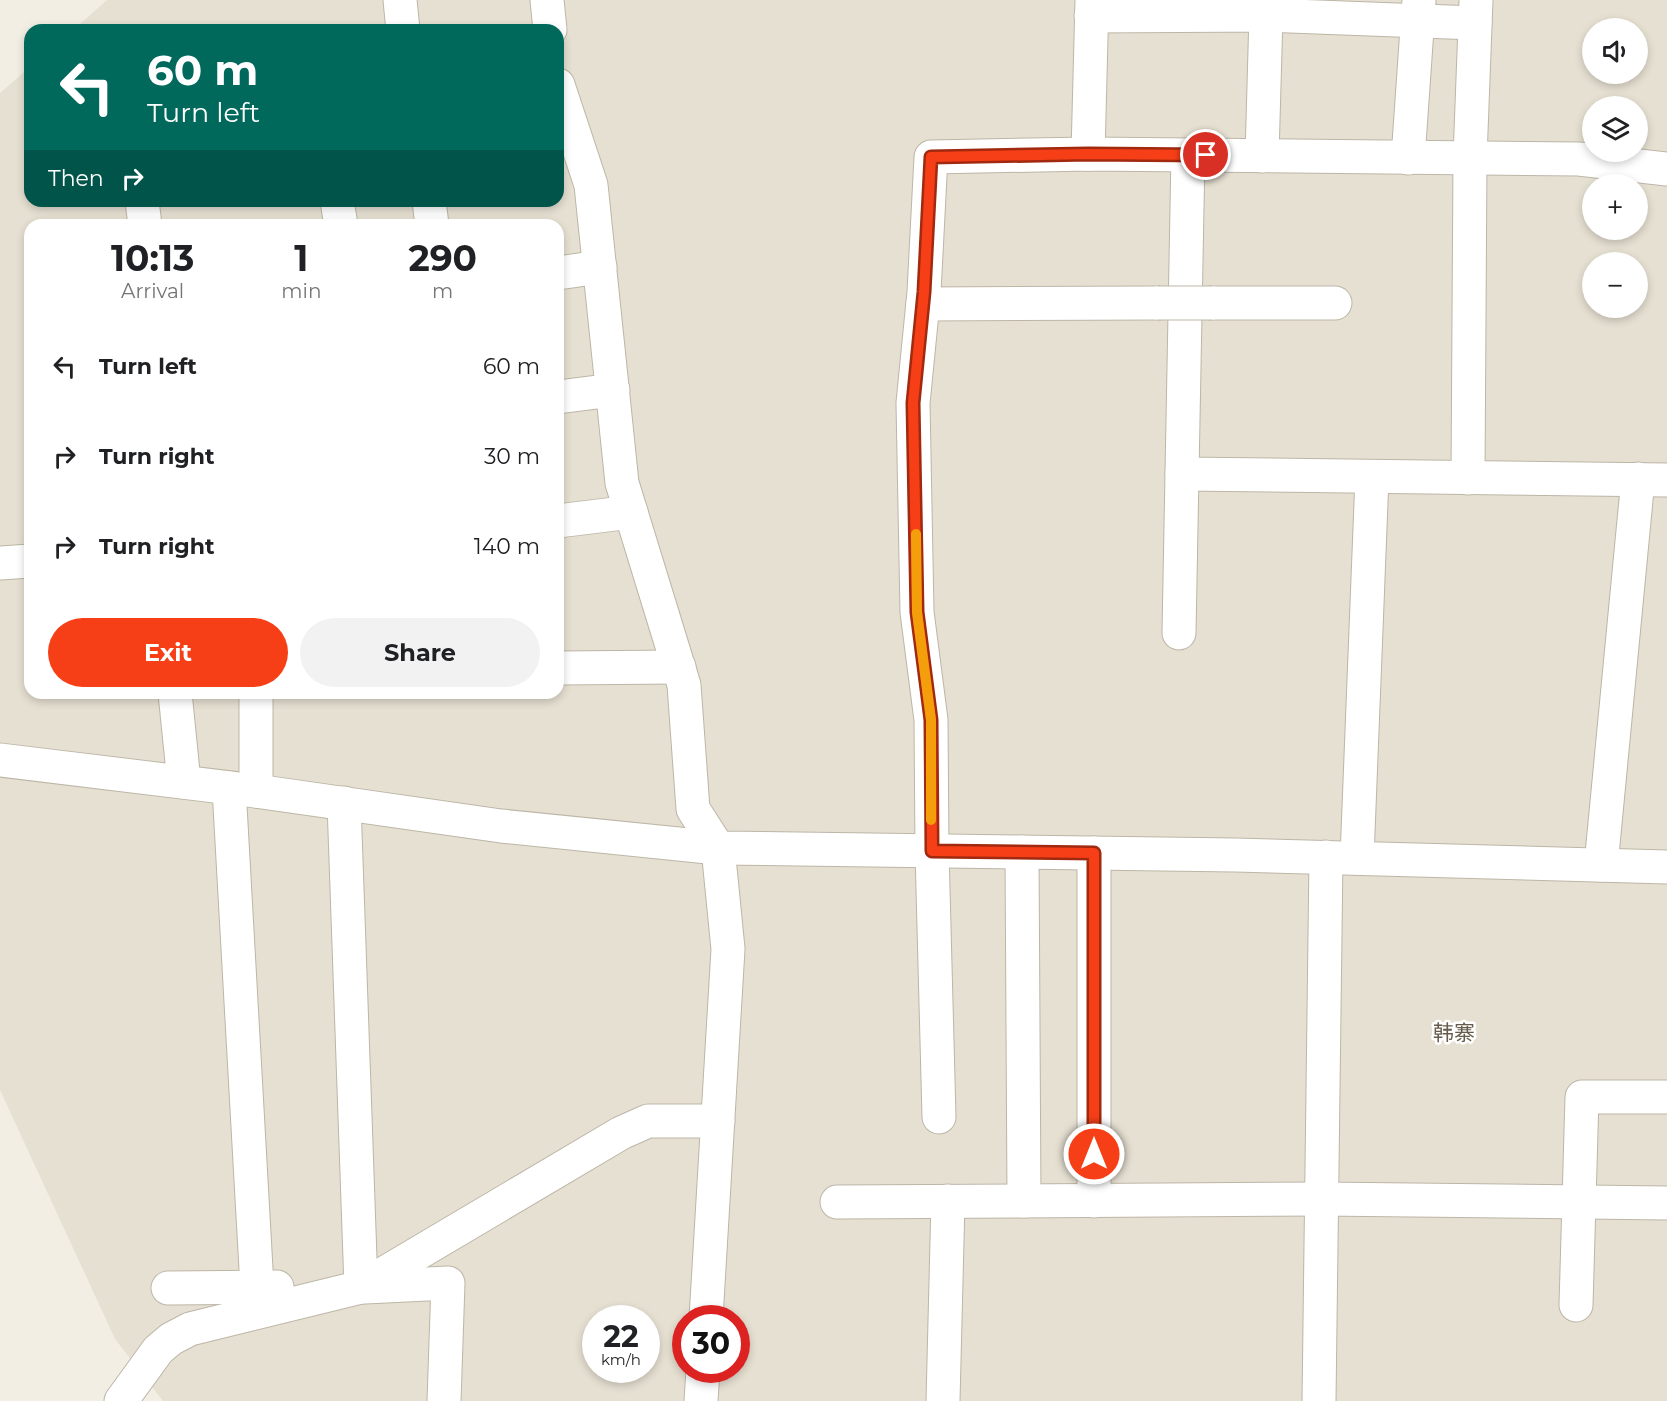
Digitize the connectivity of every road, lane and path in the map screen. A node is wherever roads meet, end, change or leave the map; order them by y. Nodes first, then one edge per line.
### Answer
1 (400, 0) edge
2 (547, 0) edge
3 (1092, 8) edge
4 (1418, 10) edge
5 (1475, 12) edge
6 (1266, 15) junction
7 (402, 24) edge
8 (549, 24) edge
9 (564, 104) edge
10 (1088, 154) junction
11 (1188, 155) junction
12 (1262, 156) junction
13 (1408, 158) junction
14 (1470, 158) junction
15 (1667, 169) edge
16 (600, 267) junction
17 (564, 272) edge
18 (1335, 303) dead end
19 (923, 304) junction
20 (613, 390) junction
21 (564, 397) edge
22 (1182, 474) junction
23 (1372, 477) junction
24 (1468, 478) junction
25 (1652, 480) edge
26 (631, 512) junction
27 (564, 520) edge
28 (24, 561) edge
29 (0, 563) edge
30 (1179, 633) dead end
31 (679, 667) junction
32 (564, 668) edge
33 (176, 699) edge
34 (255, 699) edge
35 (0, 760) edge
36 (184, 782) junction
37 (242, 789) junction
38 (344, 803) junction
39 (718, 848) junction
40 (932, 851) junction
41 (1022, 852) junction
42 (1094, 853) junction
43 (1341, 858) junction
44 (1601, 865) junction
45 (1667, 867) edge
46 (1667, 1097) edge
47 (939, 1117) dead end
48 (718, 1121) junction
49 (1322, 1199) junction
50 (948, 1201) junction
51 (1024, 1201) junction
52 (1094, 1201) junction
53 (837, 1202) dead end
54 (1580, 1202) junction
55 (1667, 1203) edge
56 (256, 1287) junction
57 (361, 1287) junction
58 (168, 1288) dead end
59 (707, 1305) edge
60 (1576, 1305) dead end
61 (702, 1383) edge
62 (121, 1401) edge
63 (444, 1401) edge
64 (701, 1401) edge
65 (943, 1401) edge
66 (1319, 1401) edge

1 - 7 street
2 - 8 street
3 - 6 street
3 - 10 street
4 - 5 street
4 - 6 street
4 - 13 street
5 - 14 street
6 - 12 street
9 - 16 street
10 - 11 street
10 - 19 street
11 - 12 street
11 - 22 street
12 - 13 street
13 - 14 street
14 - 15 street
14 - 24 street
16 - 17 street
16 - 20 street
18 - 19 street, bridge
19 - 40 street
20 - 21 street
20 - 26 street
22 - 23 street
22 - 30 street
23 - 24 street
23 - 43 street
24 - 25 street
25 - 44 street
26 - 27 street
26 - 31 street
28 - 29 street
31 - 32 street
31 - 39 street
33 - 36 street
34 - 37 street
35 - 36 street
36 - 37 street
37 - 38 street
37 - 56 street
38 - 39 street
38 - 57 street
39 - 40 street
39 - 48 street
40 - 41 street
40 - 47 street
41 - 42 street
41 - 51 street
42 - 43 street
42 - 52 street
43 - 44 street
43 - 49 street
44 - 45 street
46 - 54 street
48 - 57 street
48 - 59 street
49 - 52 street
49 - 54 street
49 - 66 street
50 - 51 street
50 - 53 street
50 - 65 street
51 - 52 street
54 - 55 street
54 - 60 street
56 - 57 street
56 - 58 street
57 - 62 street
57 - 63 street
61 - 64 street

